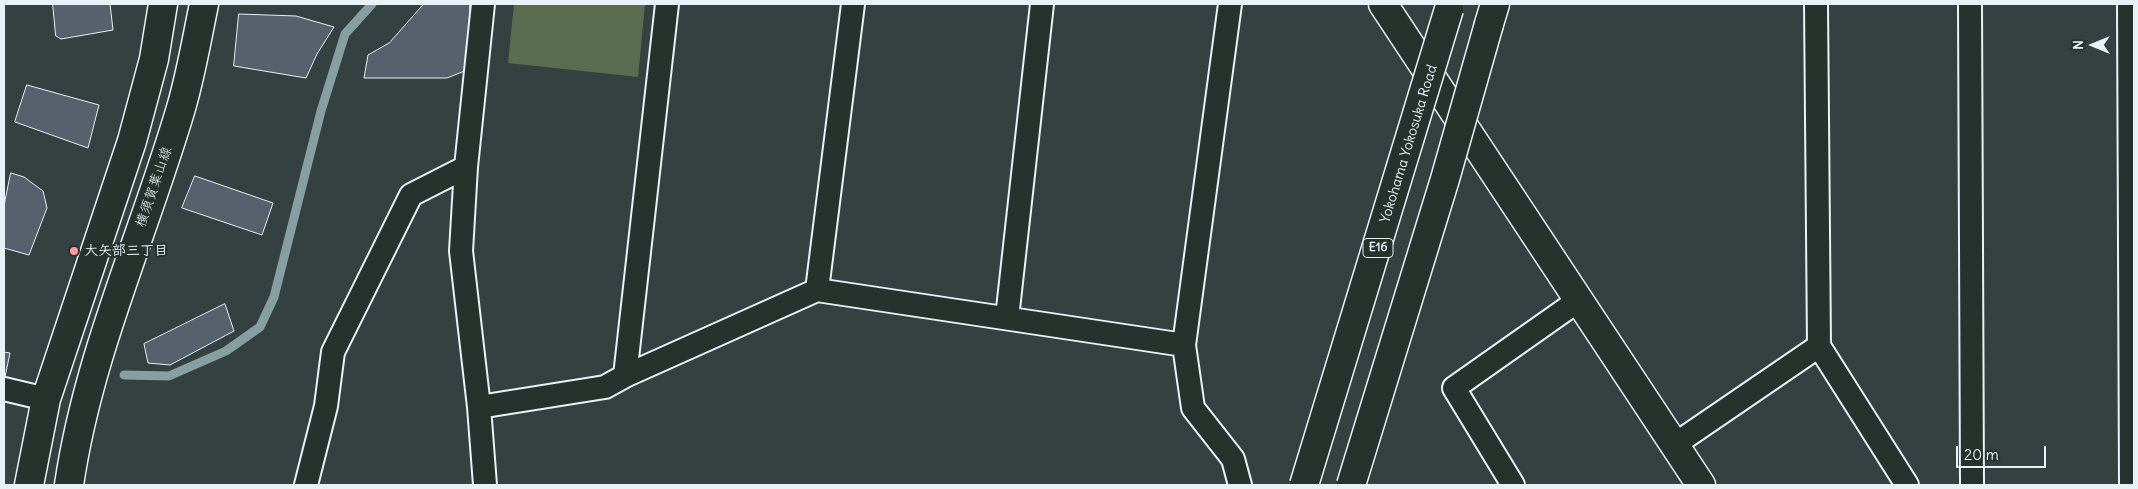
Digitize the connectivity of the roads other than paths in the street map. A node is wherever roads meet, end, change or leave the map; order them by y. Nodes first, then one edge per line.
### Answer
1 (164, 4) edge
2 (204, 4) edge
3 (483, 4) edge
4 (667, 4) edge
5 (854, 4) edge
6 (1042, 4) edge
7 (1230, 4) edge
8 (1383, 4) edge
9 (1816, 4) edge
10 (1970, 4) edge
11 (2129, 4) edge
12 (1450, 6) edge
13 (1492, 14) edge
14 (466, 167) junction
15 (816, 290) junction
16 (1579, 300) junction
17 (1007, 318) junction
18 (1184, 345) junction
19 (1819, 346) junction
20 (625, 376) junction
21 (4, 389) edge
22 (46, 399) junction
23 (479, 407) junction
24 (1674, 445) junction
25 (29, 485) edge
26 (69, 485) edge
27 (306, 485) edge
28 (485, 485) edge
29 (1240, 485) edge
30 (1304, 485) edge
31 (1351, 485) edge
32 (1513, 485) edge
33 (1701, 485) edge
34 (1907, 485) edge
35 (1972, 485) edge
36 (2131, 485) edge

1 - 22 main road
2 - 26 main road, 横須賀葉山線
3 - 14 street
4 - 20 street
5 - 15 street
6 - 17 street
7 - 18 street
8 - 16 main road
9 - 19 street
10 - 35 street
11 - 36 street
12 - 30 main road, Yokohama Yokosuka Road / E16, bridge
13 - 31 main road, bridge
14 - 23 street
14 - 27 street
15 - 17 street
15 - 20 street
16 - 24 main road
16 - 32 street
17 - 18 street
18 - 29 street
19 - 24 street
19 - 34 street
20 - 23 street
21 - 22 street
22 - 25 main road
23 - 28 street
24 - 33 main road

